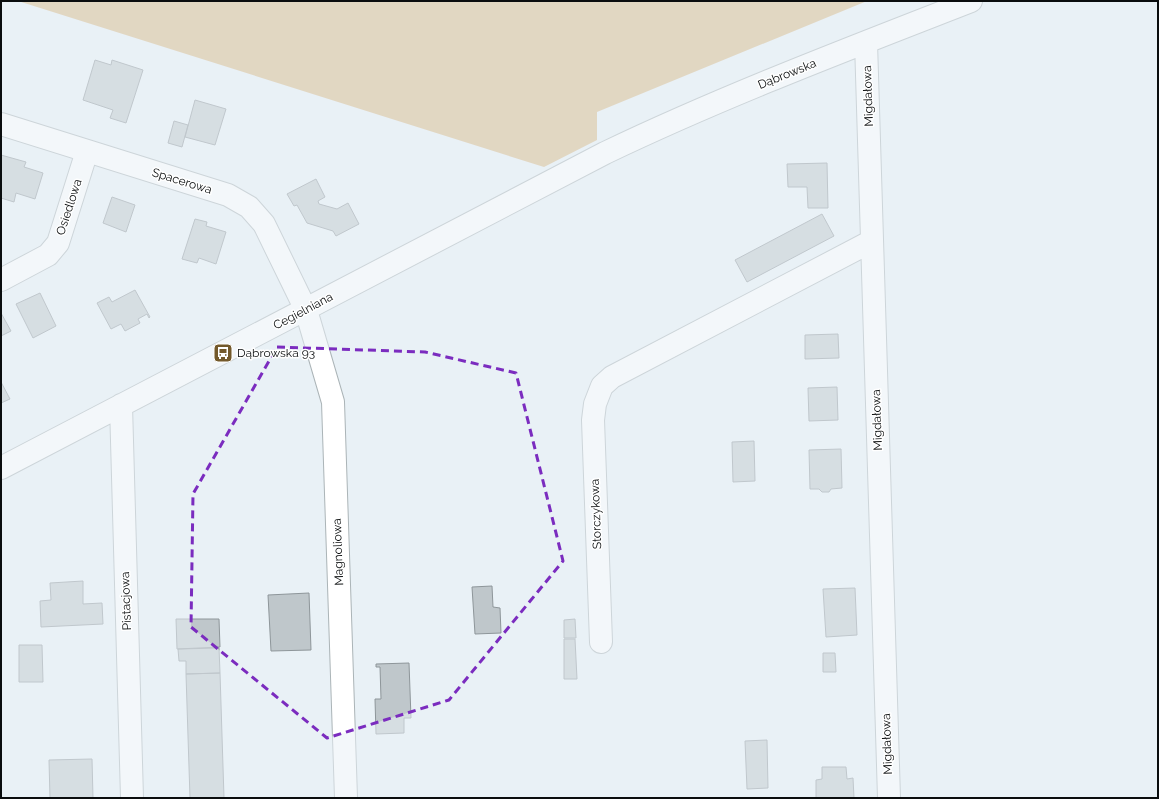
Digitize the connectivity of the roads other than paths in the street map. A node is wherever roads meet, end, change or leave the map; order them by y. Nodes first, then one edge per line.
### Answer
1 (971, 1) edge
2 (866, 42) junction
3 (1, 124) edge
4 (88, 151) junction
5 (605, 152) joint
6 (872, 241) junction
7 (1, 280) edge
8 (306, 310) junction
9 (121, 405) junction
10 (1, 468) edge
11 (601, 642) dead end
12 (132, 798) edge
13 (346, 798) edge
14 (889, 798) edge

1 - 2 street, Dąbrowska
2 - 5 street, Dąbrowska
2 - 6 street, Migdałowa
3 - 4 street, Spacerowa
4 - 7 street, Osiedlowa
4 - 8 street, Spacerowa
5 - 8 street, Cegielniana
6 - 11 street, Storczykowa
6 - 14 street, Migdałowa
8 - 9 street, Cegielniana
8 - 13 street, Magnoliowa
9 - 10 street, Cegielniana
9 - 12 street, Pistacjowa

